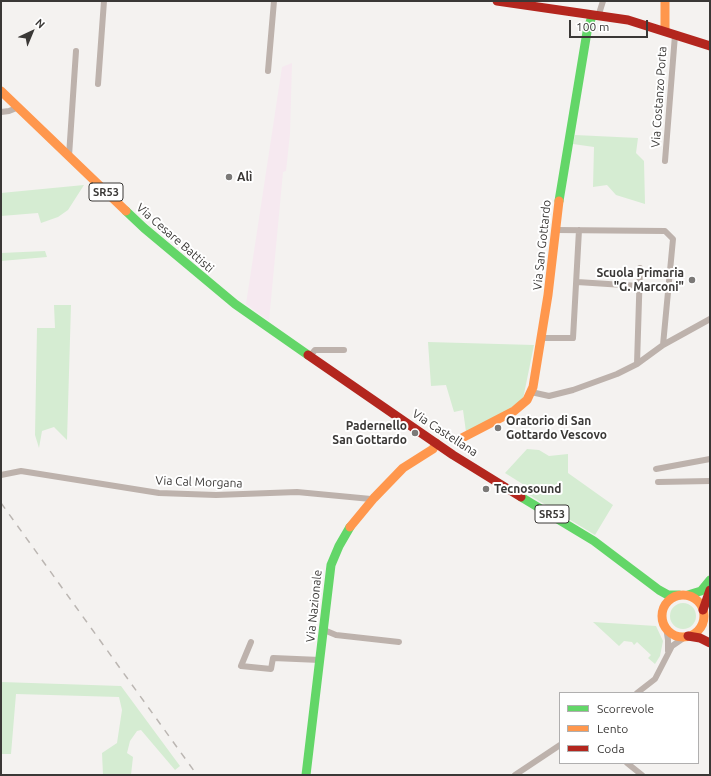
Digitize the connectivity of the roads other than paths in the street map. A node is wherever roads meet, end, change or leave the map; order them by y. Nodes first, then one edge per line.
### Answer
1 (104, 1) edge
2 (274, 1) edge
3 (497, 1) edge
4 (603, 1) edge
5 (665, 1) edge
6 (595, 16) junction
7 (665, 31) junction
8 (675, 35) junction
9 (710, 46) edge
10 (76, 51) dead end
11 (268, 71) dead end
12 (98, 84) dead end
13 (1, 91) edge
14 (18, 107) junction
15 (1, 112) edge
16 (69, 156) junction
17 (665, 161) dead end
18 (556, 230) junction
19 (579, 230) junction
20 (640, 268) dead end
21 (576, 282) junction
22 (639, 286) junction
23 (232, 302) joint
24 (710, 319) edge
25 (542, 338) junction
26 (663, 345) junction
27 (344, 350) dead end
28 (310, 356) junction
29 (637, 364) junction
30 (531, 392) junction
31 (460, 439) dead end
32 (436, 443) junction
33 (426, 452) junction
34 (453, 455) junction
35 (710, 459) edge
36 (656, 469) dead end
37 (1, 475) edge
38 (710, 481) edge
39 (658, 482) dead end
40 (376, 495) junction
41 (710, 580) edge
42 (646, 581) junction
43 (710, 590) edge
44 (683, 595) junction
45 (663, 611) junction
46 (704, 614) junction
47 (666, 627) junction
48 (324, 630) junction
49 (686, 636) junction
50 (710, 639) edge
51 (251, 642) dead end
52 (399, 642) dead end
53 (710, 643) edge
54 (666, 657) junction
55 (320, 660) junction
56 (638, 692) edge
57 (559, 747) edge
58 (628, 764) edge
59 (306, 775) edge
60 (515, 775) edge
61 (642, 775) edge

1 - 12 street
2 - 11 street
3 - 6 street
4 - 6 street
5 - 7 street
6 - 7 street
6 - 18 street, Via San Gottardo
7 - 8 street
8 - 9 street
8 - 17 street, Via Costanzo Porta
10 - 16 street
13 - 14 street, Via Cesare Battisti / SR53
14 - 15 street
14 - 16 street, Via Cesare Battisti / SR53
16 - 23 street, Via Cesare Battisti / SR53
18 - 19 street
18 - 25 street, Via San Gottardo
19 - 21 street
19 - 26 street
20 - 22 street
21 - 22 street
21 - 25 street
22 - 29 street
23 - 28 street, Via Castellana / SR53
24 - 26 street
25 - 30 street, Via San Gottardo
26 - 29 street
27 - 28 street
28 - 32 street, Via Castellana / SR53
29 - 30 street
30 - 31 street, Via San Gottardo
32 - 33 street, Via Nazionale
32 - 34 street, Via Castellana / SR53
33 - 34 street
33 - 40 street, Via Nazionale
34 - 42 street, Via Castellana / SR53
35 - 36 street
37 - 40 street, Via Cal Morgana
38 - 39 street
40 - 48 street, Via Nazionale
41 - 44 street
42 - 44 street, Via Castellana / SR53
42 - 45 street, Via Castellana / SR53
43 - 46 street
44 - 45 street
44 - 46 street, SR53
45 - 47 street, SR53
46 - 49 street
46 - 50 street, SR53
47 - 49 street
47 - 54 street
48 - 52 street
48 - 55 street, Via Nazionale
49 - 53 street
49 - 54 street
51 - 55 street
54 - 56 street
55 - 59 street, Via Nazionale
57 - 60 street
58 - 61 street

